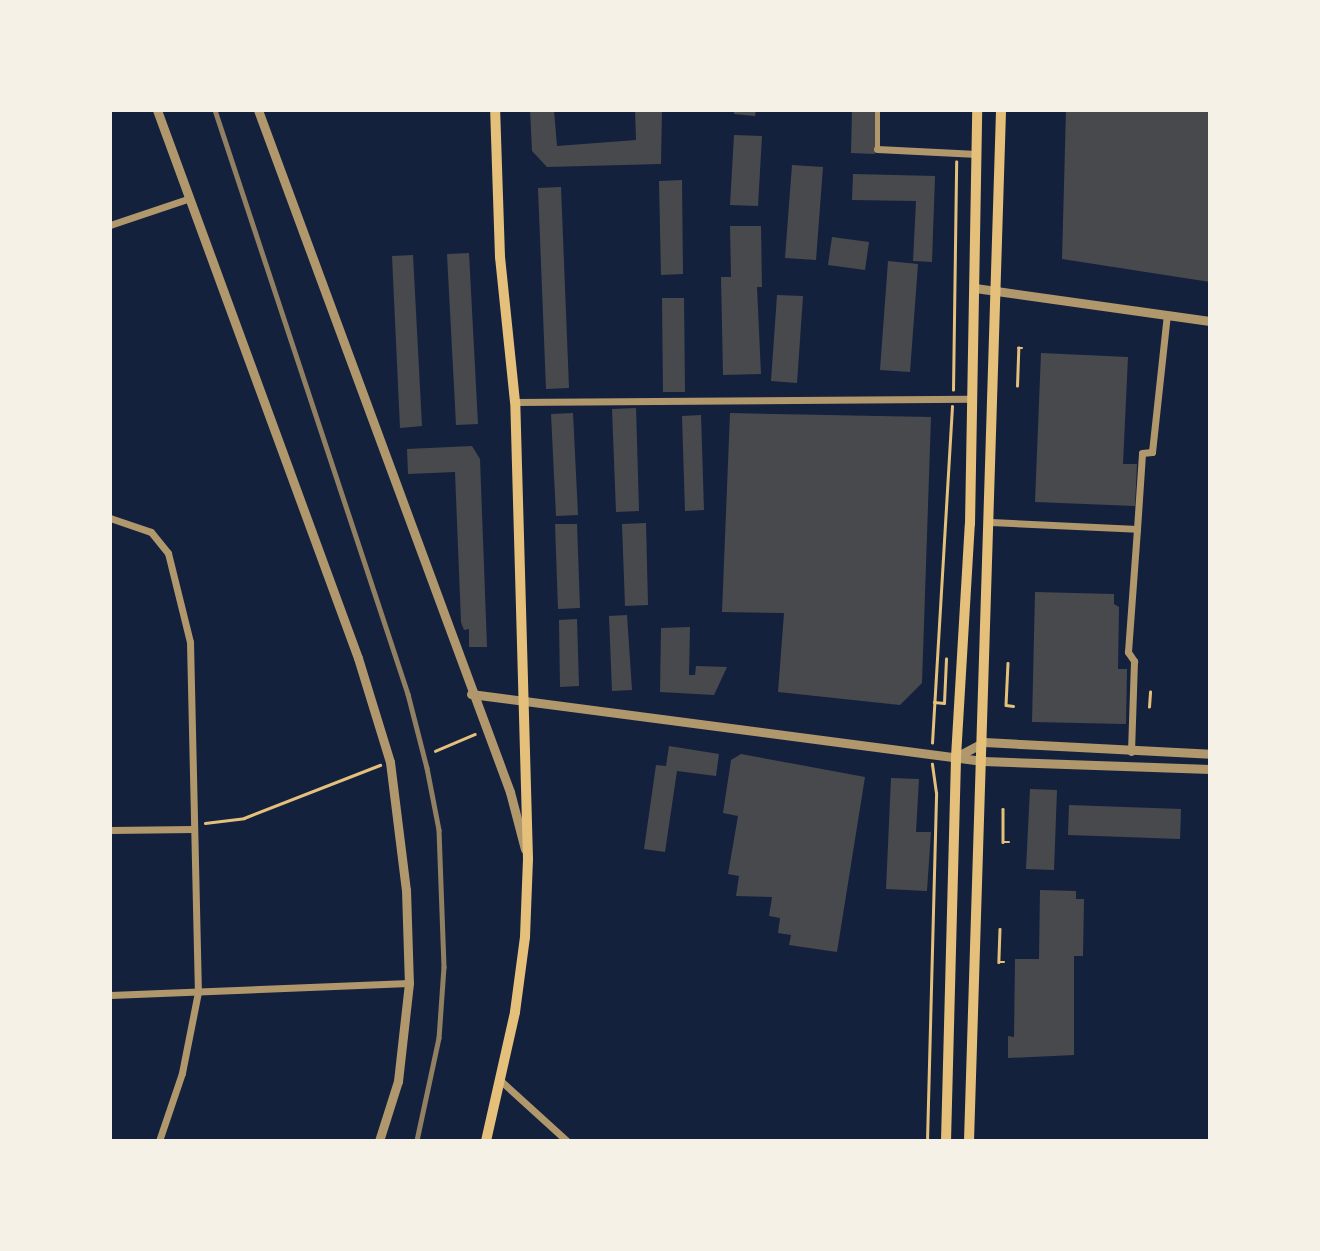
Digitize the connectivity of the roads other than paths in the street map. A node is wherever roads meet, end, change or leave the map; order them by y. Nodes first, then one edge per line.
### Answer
1 (157, 110) edge
2 (258, 110) edge
3 (495, 110) edge
4 (877, 110) edge
5 (977, 110) edge
6 (1001, 110) edge
7 (877, 149) joint
8 (977, 154) junction
9 (190, 198) junction
10 (110, 225) edge
11 (975, 288) junction
12 (996, 291) junction
13 (1167, 315) junction
14 (1210, 321) edge
15 (970, 399) junction
16 (515, 402) junction
17 (110, 518) edge
18 (991, 522) junction
19 (1138, 528) junction
20 (471, 694) junction
21 (523, 699) junction
22 (984, 743) junction
23 (1131, 751) junction
24 (1210, 754) edge
25 (957, 757) junction
26 (983, 761) junction
27 (1210, 769) edge
28 (194, 826) junction
29 (110, 830) edge
30 (528, 859) junction
31 (409, 984) junction
32 (198, 992) junction
33 (110, 995) edge
34 (502, 1081) junction
35 (159, 1141) edge
36 (379, 1141) edge
37 (486, 1141) edge
38 (567, 1141) edge
39 (946, 1141) edge
40 (969, 1141) edge

1 - 9 street
2 - 20 street
3 - 16 main road
4 - 7 street
5 - 8 main road
6 - 12 main road
7 - 8 street
8 - 11 main road
9 - 10 street
9 - 31 street
11 - 12 street
11 - 15 main road
12 - 13 street
12 - 18 main road
13 - 14 street
13 - 19 street
15 - 16 street
15 - 25 main road
16 - 21 main road
17 - 28 street
18 - 19 street
18 - 22 main road
19 - 23 street
20 - 21 street
20 - 30 street
21 - 25 street
21 - 30 main road
22 - 23 street
22 - 25 street
22 - 26 main road
23 - 24 street
25 - 26 street
25 - 39 main road
26 - 27 street
26 - 40 main road
28 - 29 street
28 - 32 street
30 - 34 main road
31 - 32 street
31 - 36 street
32 - 33 street
32 - 35 street
34 - 37 main road
34 - 38 street

